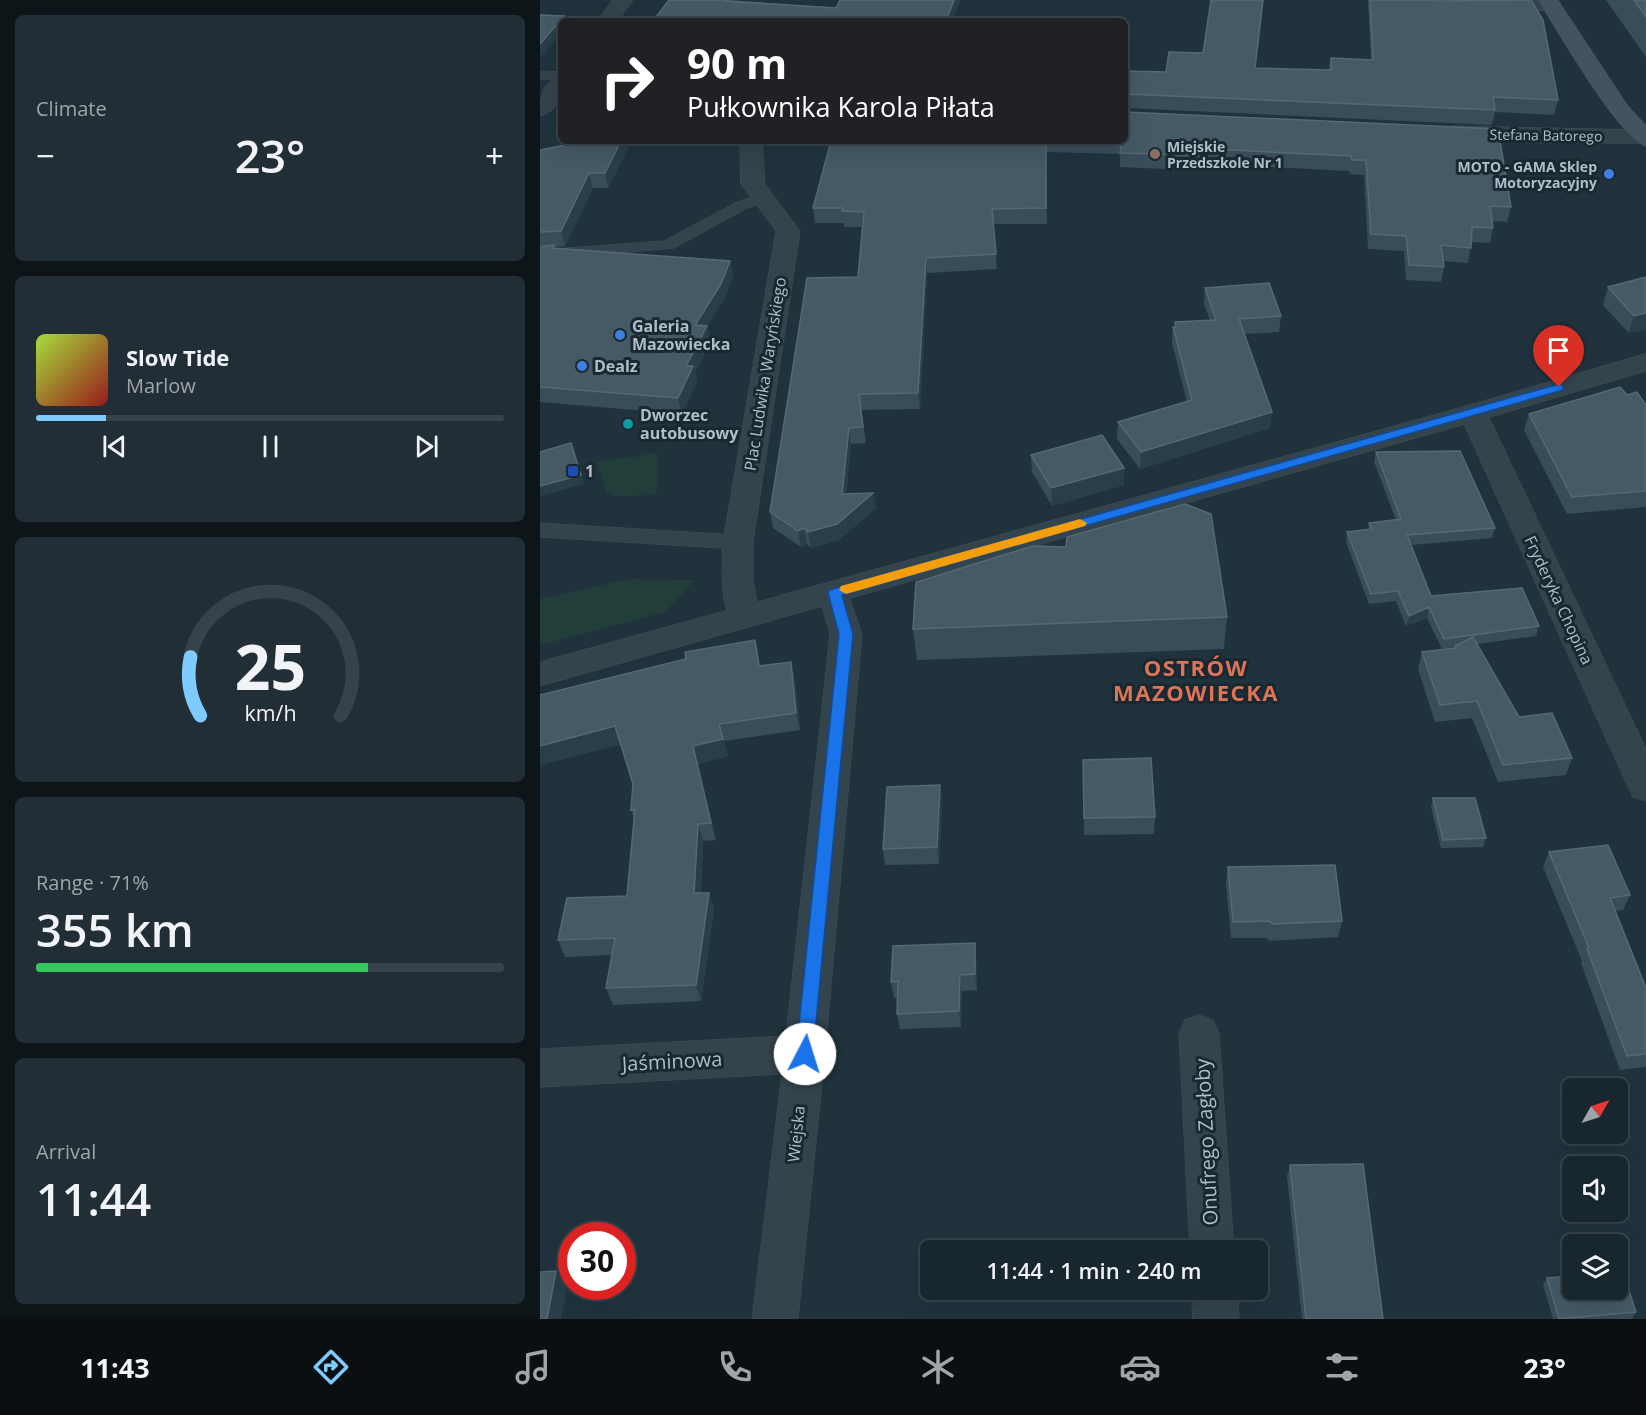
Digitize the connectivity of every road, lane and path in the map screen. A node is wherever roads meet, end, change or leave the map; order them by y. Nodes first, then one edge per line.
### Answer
1 (623, 0) edge
2 (1458, 0) edge
3 (1549, 2) edge
4 (610, 18) edge
5 (556, 83) edge
6 (540, 109) edge
7 (1436, 132) edge
8 (1645, 138) edge
9 (751, 144) edge
10 (765, 198) junction
11 (540, 255) edge
12 (1646, 362) edge
13 (1473, 413) junction
14 (540, 530) edge
15 (738, 542) junction
16 (834, 593) junction
17 (744, 617) junction
18 (540, 674) edge
19 (1646, 787) edge
20 (1199, 1033) dead end
21 (805, 1054) junction
22 (540, 1068) edge
23 (1211, 1240) edge
24 (1215, 1300) edge
25 (775, 1319) edge
26 (1216, 1319) edge

1 - 4 street
2 - 3 street
3 - 8 main road
5 - 6 street
7 - 8 street, Stefana Batorego
9 - 10 street, Plac Ludwika Waryńskiego
10 - 11 lane
10 - 15 street, Plac Ludwika Waryńskiego
12 - 13 street
13 - 16 street
13 - 19 street, Fryderyka Chopina
14 - 15 lane
15 - 17 street, Plac Ludwika Waryńskiego
16 - 17 street
16 - 21 street, Wiejska
17 - 18 street
20 - 23 street, Onufrego Zagłoby
21 - 22 street, Jaśminowa
21 - 25 street, Wiejska
24 - 26 street

